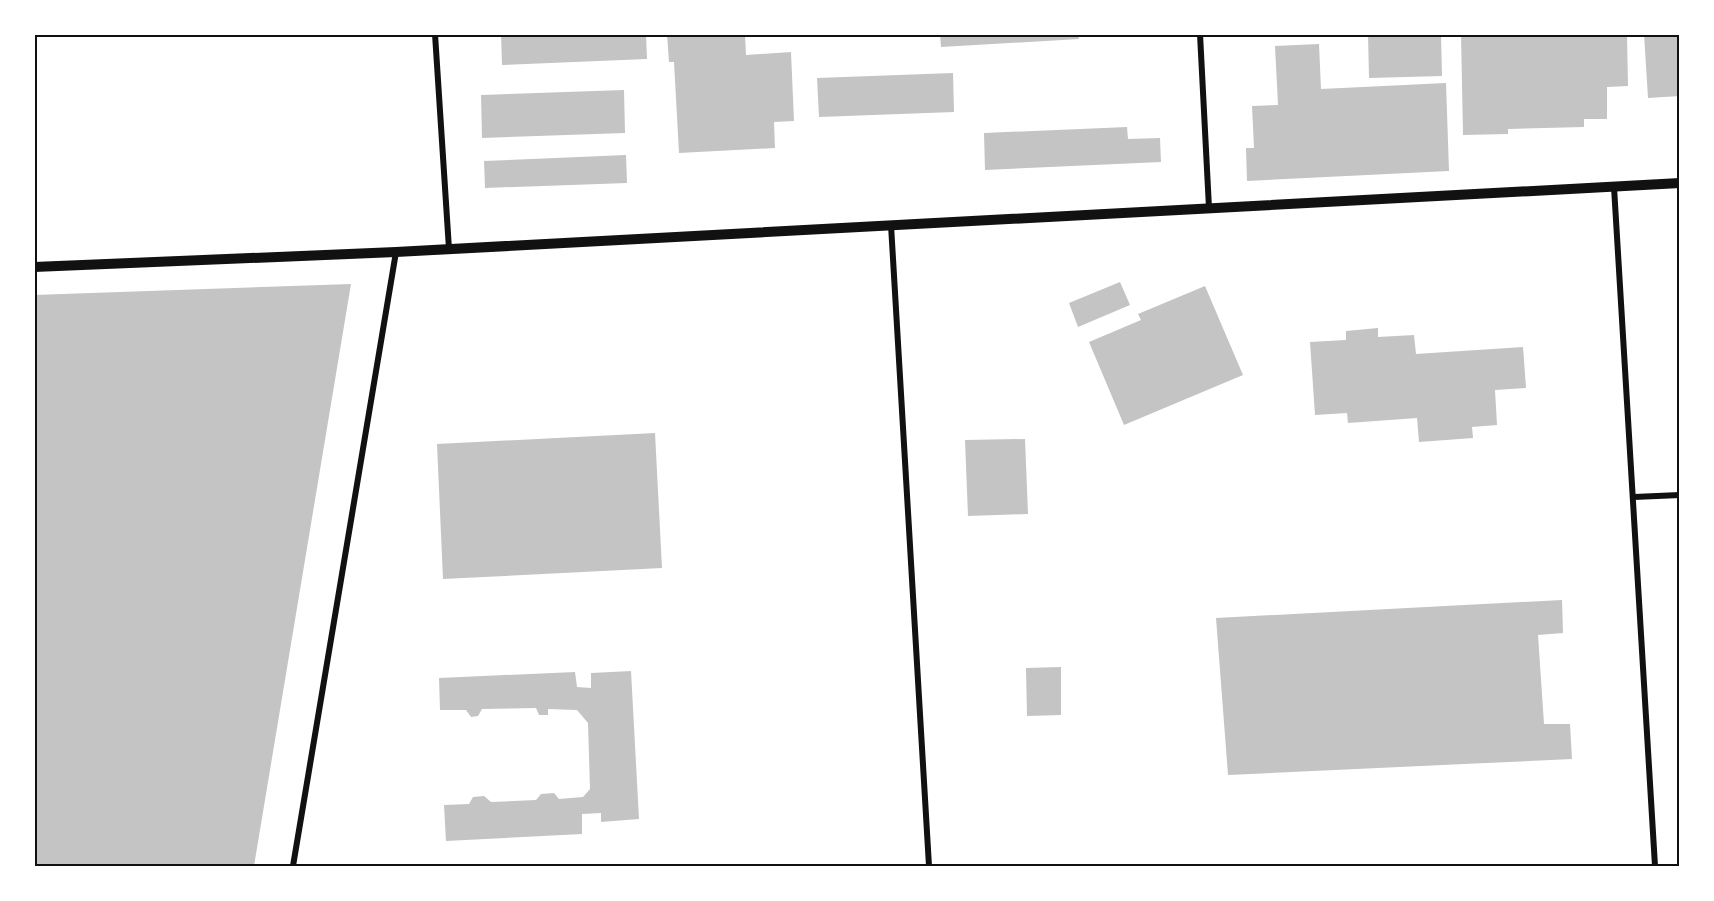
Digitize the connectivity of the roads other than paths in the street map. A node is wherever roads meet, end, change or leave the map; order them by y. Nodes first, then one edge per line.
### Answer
1 (435, 34) edge
2 (1200, 34) edge
3 (1680, 183) edge
4 (1614, 187) junction
5 (1209, 208) junction
6 (891, 225) junction
7 (449, 249) junction
8 (396, 252) junction
9 (34, 267) edge
10 (1680, 495) edge
11 (1634, 497) junction
12 (293, 867) edge
13 (929, 867) edge
14 (1655, 867) edge

1 - 7 street
2 - 5 street
3 - 4 street
4 - 5 street
4 - 11 street
5 - 6 street
6 - 7 street
6 - 13 street
7 - 8 street
8 - 9 street
8 - 12 street
10 - 11 street
11 - 14 street

